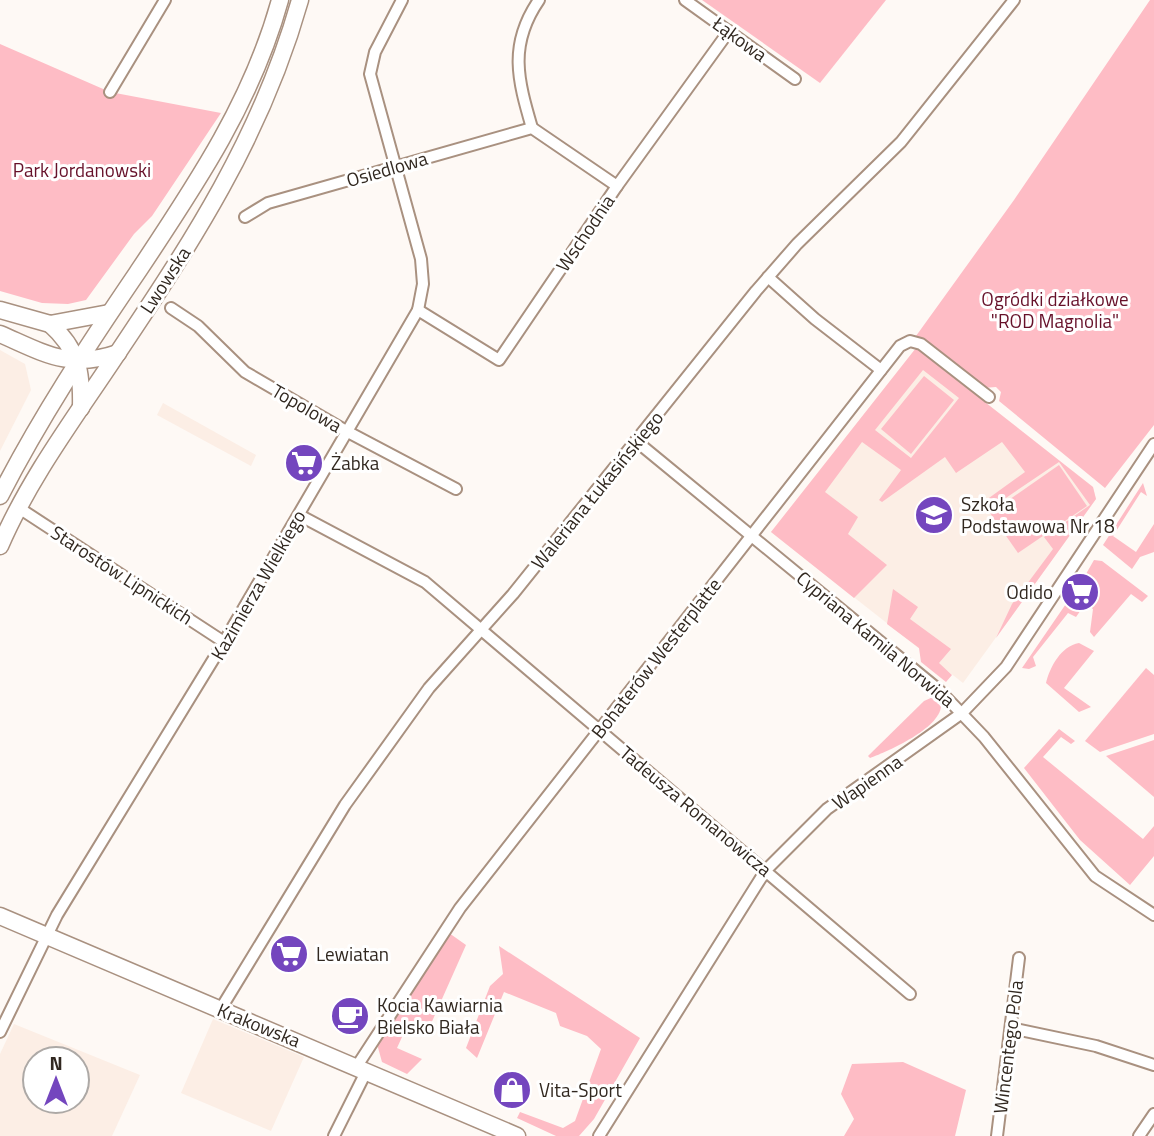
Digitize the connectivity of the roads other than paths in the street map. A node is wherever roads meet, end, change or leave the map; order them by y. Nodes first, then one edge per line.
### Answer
1 (280, 0) edge
2 (300, 0) edge
3 (402, 0) edge
4 (539, 0) edge
5 (685, 0) edge
6 (1014, 0) edge
7 (162, 1) edge
8 (729, 31) junction
9 (795, 79) dead end
10 (110, 92) dead end
11 (532, 128) junction
12 (396, 167) junction
13 (617, 186) junction
14 (245, 217) dead end
15 (768, 277) junction
16 (171, 308) dead end
17 (0, 310) edge
18 (418, 310) junction
19 (109, 313) junction
20 (50, 324) junction
21 (0, 334) edge
22 (118, 353) junction
23 (51, 357) junction
24 (79, 360) junction
25 (881, 370) junction
26 (989, 397) dead end
27 (54, 398) junction
28 (81, 408) junction
29 (348, 432) junction
30 (636, 441) junction
31 (1154, 444) edge
32 (456, 489) dead end
33 (0, 496) edge
34 (19, 508) junction
35 (299, 515) junction
36 (751, 535) junction
37 (0, 546) edge
38 (480, 630) junction
39 (224, 642) junction
40 (962, 713) junction
41 (600, 730) junction
42 (766, 870) junction
43 (1154, 915) edge
44 (0, 916) edge
45 (47, 935) junction
46 (1019, 958) dead end
47 (910, 994) dead end
48 (219, 1010) junction
49 (1011, 1028) junction
50 (1, 1031) edge
51 (1154, 1065) edge
52 (362, 1068) junction
53 (1154, 1114) edge
54 (334, 1136) edge
55 (517, 1136) edge
56 (599, 1136) edge
57 (997, 1136) edge
58 (1139, 1136) edge

1 - 19 main road, Lwowska
2 - 22 main road, Lwowska
3 - 12 street, Kazimierza Wielkiego
4 - 11 street
5 - 8 street, Łąkowa
6 - 15 street, Waleriana Łukasińskiego
7 - 10 street
8 - 9 street, Łąkowa
8 - 13 street, Wschodnia
11 - 12 street, Osiedlowa
11 - 13 street
12 - 14 street, Osiedlowa
12 - 18 street, Kazimierza Wielkiego
13 - 18 street, Wschodnia
15 - 25 street
15 - 30 street, Waleriana Łukasińskiego
16 - 29 street, Topolowa
17 - 20 main road
18 - 29 street, Kazimierza Wielkiego
19 - 20 main road
19 - 24 main road, Lwowska
20 - 24 main road
21 - 23 main road
22 - 24 main road
22 - 28 main road, Lwowska
23 - 24 main road
23 - 27 main road
24 - 27 main road, Lwowska
24 - 28 main road
25 - 26 street, Bohaterów Westerplatte
25 - 36 street, Bohaterów Westerplatte
27 - 33 main road, Lwowska
28 - 34 main road, Lwowska
29 - 32 street, Topolowa
29 - 35 street, Kazimierza Wielkiego
30 - 36 street, Cypriana Kamila Norwida
30 - 38 street, Waleriana Łukasińskiego
31 - 40 street, Wapienna
34 - 37 main road, Lwowska
34 - 39 street, Starostów Lipnickich
35 - 38 street, Tadeusza Romanowicza
35 - 39 street, Kazimierza Wielkiego
36 - 40 street, Cypriana Kamila Norwida
36 - 41 street, Bohaterów Westerplatte
38 - 41 street, Tadeusza Romanowicza
38 - 48 street, Waleriana Łukasińskiego
39 - 45 street, Kazimierza Wielkiego
40 - 42 street, Wapienna
40 - 43 street, Cypriana Kamila Norwida
41 - 42 street, Tadeusza Romanowicza
41 - 52 street, Bohaterów Westerplatte
42 - 47 street, Tadeusza Romanowicza
42 - 56 street, Wapienna
44 - 45 main road, Krakowska
45 - 48 main road, Krakowska
45 - 50 street, Kazimierza Wielkiego
46 - 49 street, Wincentego Pola
48 - 52 main road, Krakowska
49 - 51 street
49 - 57 street, Wincentego Pola
52 - 54 street, Bohaterów Westerplatte
52 - 55 main road, Krakowska
53 - 58 street

